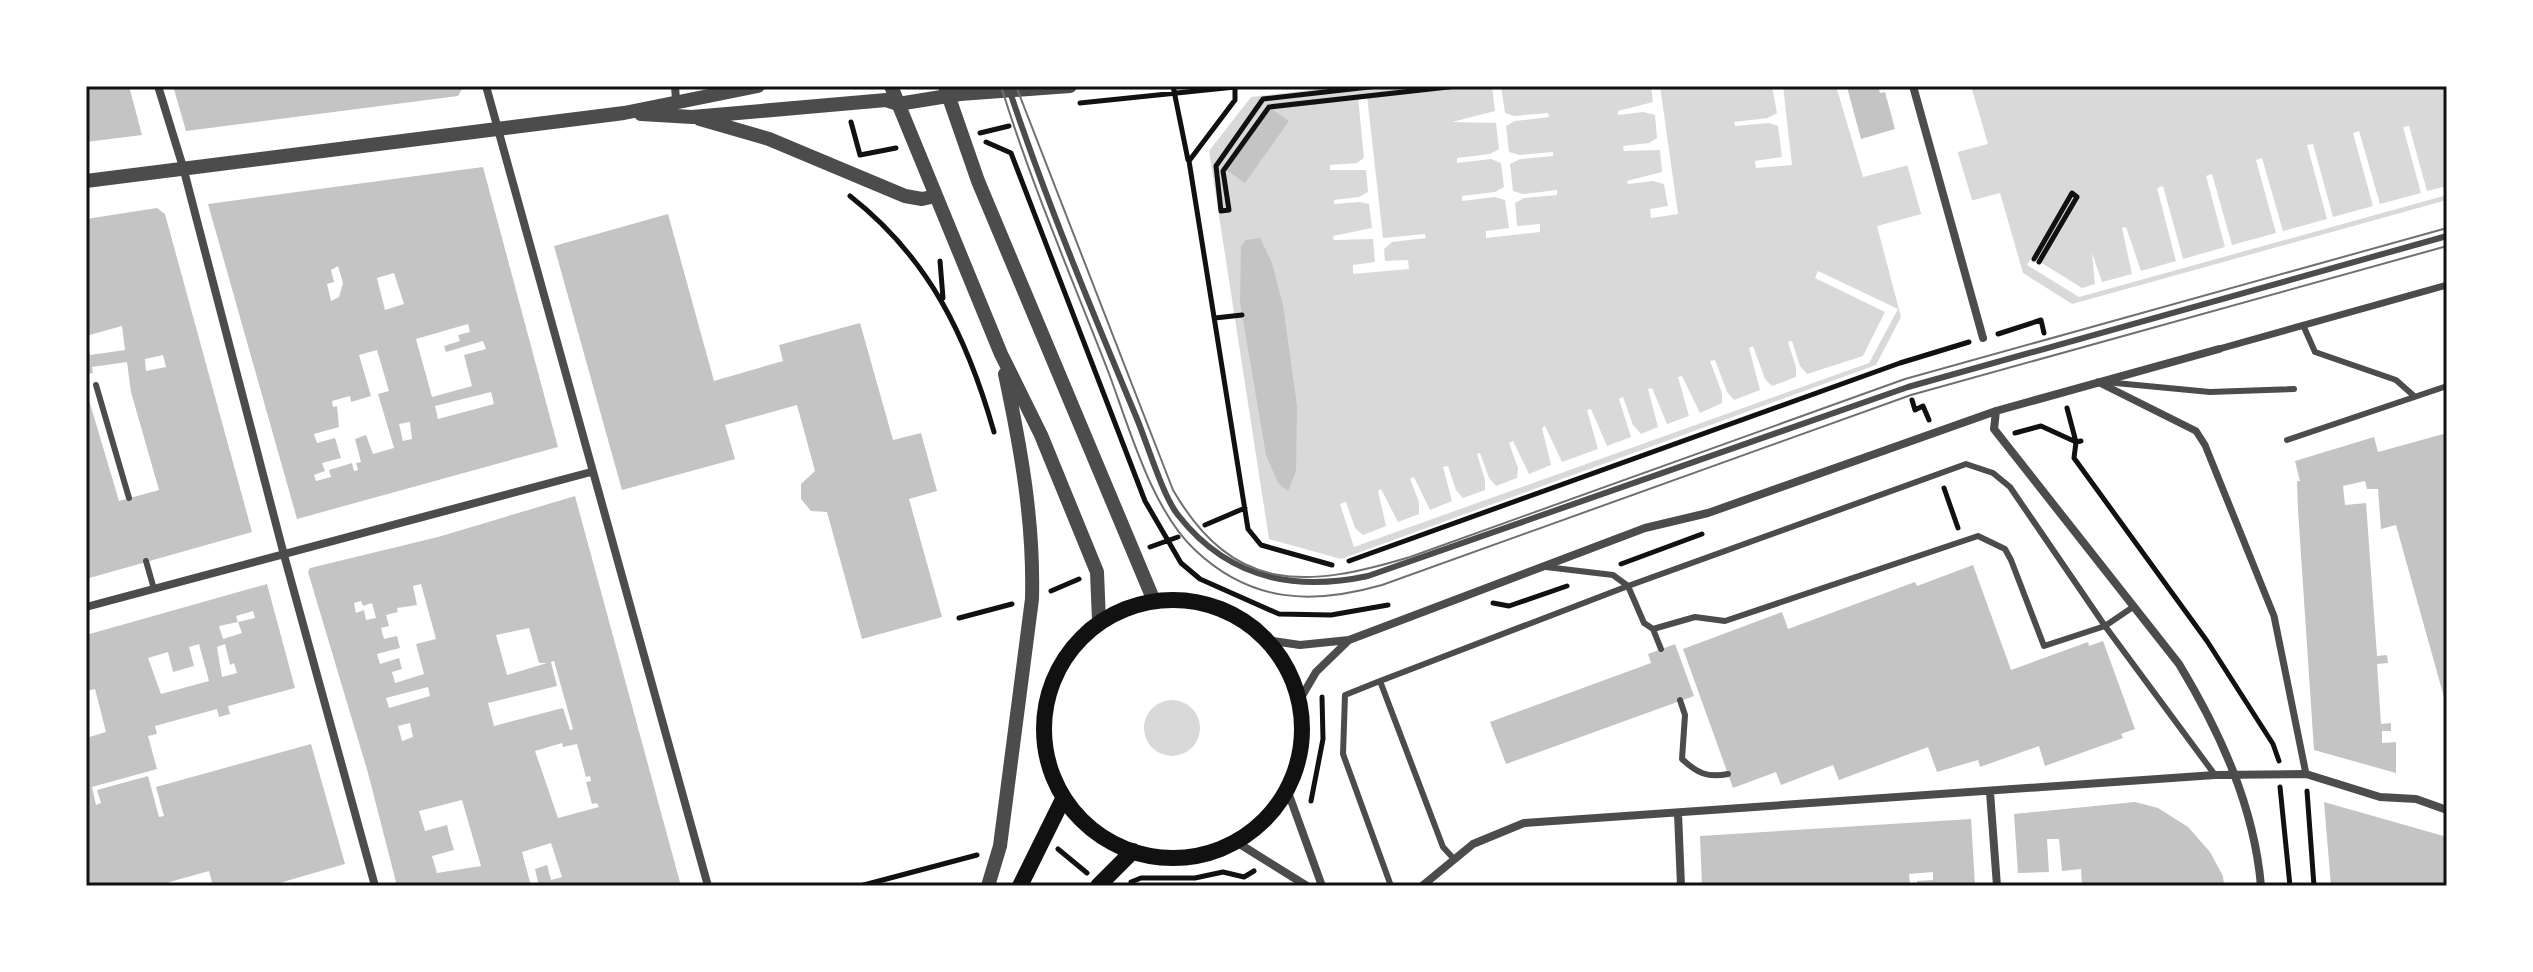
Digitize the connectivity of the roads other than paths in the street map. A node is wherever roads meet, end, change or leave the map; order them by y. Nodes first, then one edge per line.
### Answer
1 (158, 86) edge
2 (486, 86) edge
3 (758, 86) edge
4 (891, 86) edge
5 (1070, 86) edge
6 (1913, 86) edge
7 (1009, 89) edge
8 (947, 92) edge
9 (676, 93) edge
10 (898, 104) junction
11 (624, 113) junction
12 (692, 117) junction
13 (499, 129) junction
14 (183, 167) junction
15 (86, 181) edge
16 (936, 196) junction
17 (2447, 236) edge
18 (2447, 285) edge
19 (2303, 325) junction
20 (1983, 338) road end
21 (2219, 349) joint
22 (1001, 354) junction
23 (2098, 382) junction
24 (96, 385) dead end
25 (2447, 386) edge
26 (2294, 389) dead end
27 (2414, 396) junction
28 (1996, 411) junction
29 (2287, 440) dead end
30 (591, 472) junction
31 (129, 498) dead end
32 (284, 555) junction
33 (146, 561) dead end
34 (1542, 566) junction
35 (1628, 586) junction
36 (154, 589) junction
37 (1154, 601) junction
38 (86, 607) edge
39 (2133, 607) junction
40 (1099, 621) junction
41 (2105, 626) junction
42 (1653, 629) junction
43 (1266, 640) junction
44 (1349, 640) junction
45 (1661, 649) dead end
46 (1380, 681) junction
47 (1680, 700) dead end
48 (1299, 701) junction
49 (1728, 774) dead end
50 (2306, 774) junction
51 (2215, 775) junction
52 (2236, 779) junction
53 (1288, 792) junction
54 (1990, 792) junction
55 (1063, 799) junction
56 (2447, 810) edge
57 (1678, 813) junction
58 (1238, 843) junction
59 (1133, 851) junction
60 (1454, 859) junction
61 (375, 886) edge
62 (708, 886) edge
63 (988, 886) edge
64 (1020, 886) edge
65 (1098, 886) edge
66 (1307, 886) edge
67 (1322, 886) edge
68 (1391, 886) edge
69 (1422, 886) edge
70 (1681, 886) edge
71 (1997, 886) edge
72 (2261, 886) edge

1 - 14 street
2 - 13 street
3 - 9 street
4 - 10 street
5 - 7 street
6 - 20 street
7 - 8 street
7 - 17 lane
8 - 10 street
8 - 37 street
9 - 11 street
10 - 12 street
10 - 16 street
11 - 12 street
11 - 13 street
12 - 16 street
13 - 14 street
13 - 30 street
14 - 15 street
14 - 32 street
16 - 22 street
18 - 19 street
19 - 21 street
19 - 27 lane
21 - 23 street
22 - 40 street
22 - 63 street
23 - 26 lane
23 - 28 street
23 - 50 street
24 - 31 lane
25 - 27 lane
27 - 29 lane
28 - 34 street
28 - 39 street
30 - 32 street
30 - 62 street
32 - 36 street
32 - 61 street
33 - 36 lane
34 - 35 lane
34 - 44 street
35 - 41 lane
35 - 42 lane
35 - 46 lane
36 - 38 street
37 - 40 main road
37 - 43 main road
39 - 41 lane
39 - 52 street
40 - 55 main road
41 - 42 lane
41 - 51 lane
42 - 45 lane
43 - 44 street
43 - 48 main road
44 - 48 street
46 - 60 lane
46 - 68 lane
47 - 49 lane
48 - 53 main road
50 - 52 street
50 - 56 street
51 - 52 street
51 - 54 street
52 - 72 street
53 - 58 main road
53 - 67 street
54 - 57 street
54 - 71 street
55 - 59 main road
55 - 64 main road
57 - 60 street
57 - 70 street
58 - 59 main road
58 - 66 street
59 - 65 main road
60 - 69 street

